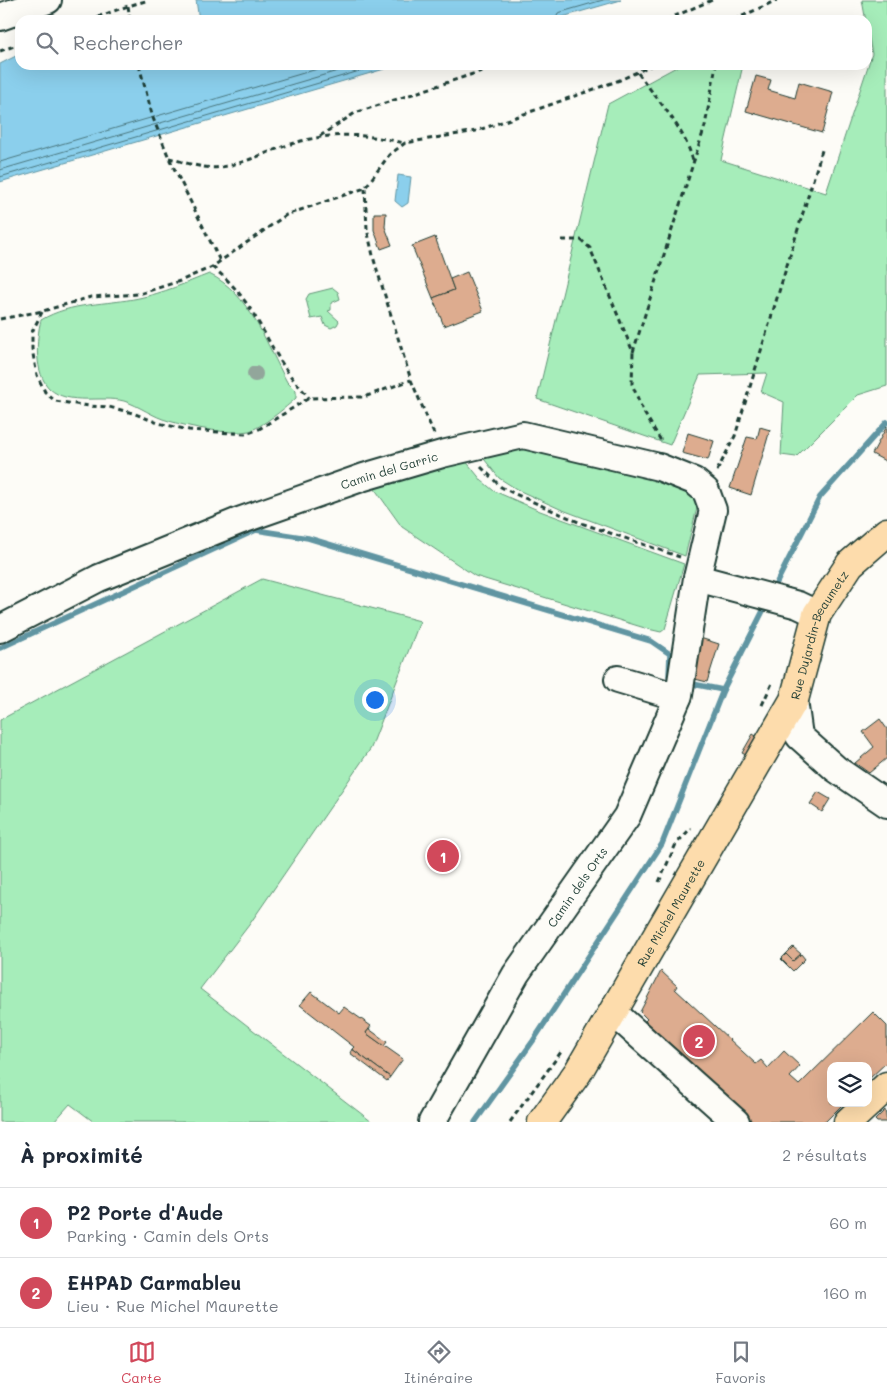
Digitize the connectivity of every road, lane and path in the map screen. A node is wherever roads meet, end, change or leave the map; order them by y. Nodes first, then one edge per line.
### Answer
1 (48, 0) edge
2 (149, 0) edge
3 (712, 0) edge
4 (777, 0) edge
5 (128, 6) junction
6 (103, 15) edge
7 (129, 15) edge
8 (678, 15) edge
9 (743, 15) edge
10 (0, 17) edge
11 (15, 46) edge
12 (0, 51) edge
13 (140, 70) edge
14 (485, 70) edge
15 (643, 70) edge
16 (715, 70) edge
17 (638, 73) junction
18 (317, 138) junction
19 (405, 144) junction
20 (823, 147) dead end
21 (168, 158) junction
22 (693, 163) junction
23 (365, 188) junction
24 (562, 240) dead end
25 (220, 261) junction
26 (212, 267) junction
27 (42, 311) junction
28 (0, 319) edge
29 (633, 352) junction
30 (411, 380) junction
31 (309, 398) junction
32 (467, 448) junction
33 (442, 454) junction
34 (659, 467) junction
35 (706, 492) junction
36 (887, 532) edge
37 (698, 571) junction
38 (807, 609) junction
39 (0, 629) edge
40 (618, 679) dead end
41 (678, 696) junction
42 (794, 700) junction
43 (884, 797) edge
44 (614, 1012) junction
45 (887, 1086) edge
46 (432, 1122) edge
47 (542, 1122) edge
48 (736, 1122) edge
49 (848, 1122) edge

1 - 10 street
2 - 5 path
3 - 8 path
4 - 9 path
5 - 6 path
5 - 7 path
11 - 12 path
13 - 21 path
14 - 18 path
15 - 17 path
16 - 22 path
17 - 19 path
17 - 22 path
18 - 19 path
18 - 21 path
19 - 23 path
20 - 35 path
21 - 25 path
22 - 29 path
23 - 25 path
23 - 30 path
24 - 29 path
25 - 26 path
26 - 27 path
26 - 31 path
27 - 28 path
27 - 31 path
29 - 34 path
30 - 31 path
30 - 33 path
32 - 33 street, Camin del Garric
32 - 34 street, Camin del Garric
32 - 37 path
33 - 39 street, Camin del Garric
34 - 35 street, Camin del Garric
35 - 37 street
36 - 38 main road, Rue Dujardin-Beaumetz
37 - 38 street
37 - 41 street, Camin dels Orts
38 - 42 main road, Rue Dujardin-Beaumetz
40 - 41 street
41 - 46 street, Camin dels Orts
42 - 43 street, Rue Dujardin-Beaumetz
42 - 44 main road, Rue Michel Maurette
44 - 47 main road, Rue Michel Maurette
44 - 48 street
45 - 49 main road

